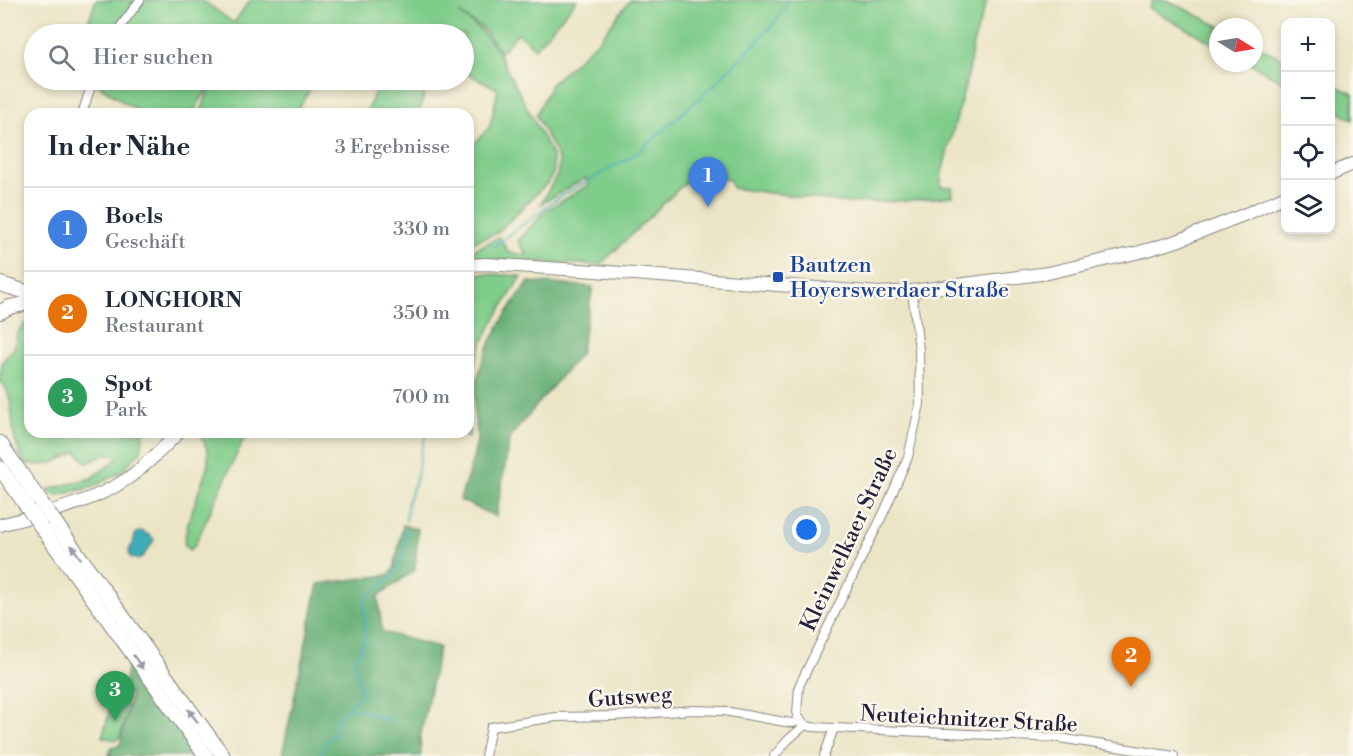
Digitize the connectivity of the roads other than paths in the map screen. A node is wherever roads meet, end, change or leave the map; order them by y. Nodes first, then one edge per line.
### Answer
1 (140, 0) edge
2 (122, 24) edge
3 (90, 90) edge
4 (84, 108) edge
5 (1353, 164) edge
6 (1335, 172) edge
7 (1281, 198) edge
8 (474, 265) edge
9 (0, 284) edge
10 (24, 291) edge
11 (912, 291) junction
12 (24, 304) edge
13 (0, 312) edge
14 (173, 438) edge
15 (0, 443) edge
16 (0, 468) edge
17 (0, 525) edge
18 (803, 723) junction
19 (834, 728) junction
20 (206, 756) edge
21 (222, 756) edge
22 (485, 756) edge
23 (774, 756) edge
24 (824, 756) edge
25 (1174, 756) edge

1 - 2 street
3 - 4 street
5 - 6 main road
7 - 11 main road
8 - 11 main road
9 - 10 highway
11 - 18 street, Kleinwelkaer Straße
12 - 13 highway
14 - 17 main road
21 -> 15 highway, bridge
16 -> 20 highway, bridge
18 - 19 street, Neuteichnitzer Straße
18 - 22 street, Gutsweg
18 - 23 street
19 - 24 street
19 - 25 street, Neuteichnitzer Straße

